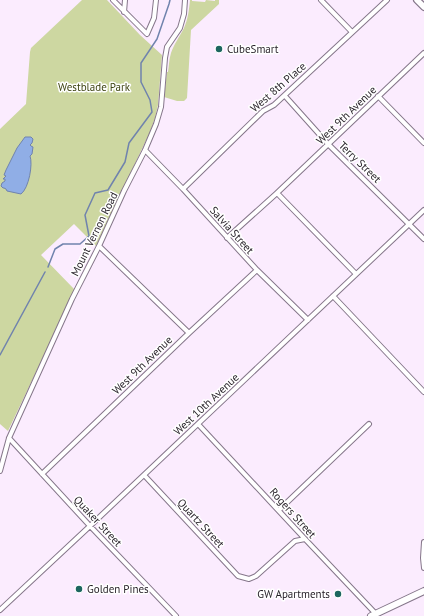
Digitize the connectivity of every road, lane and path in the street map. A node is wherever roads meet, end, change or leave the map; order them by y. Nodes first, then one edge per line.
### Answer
1 (113, 0) edge
2 (125, 0) edge
3 (156, 0) edge
4 (185, 0) edge
5 (321, 0) edge
6 (387, 0) edge
7 (417, 0) edge
8 (424, 7) edge
9 (124, 12) junction
10 (352, 32) junction
11 (424, 53) edge
12 (285, 96) junction
13 (378, 96) junction
14 (424, 143) edge
15 (328, 144) junction
16 (145, 150) junction
17 (183, 189) junction
18 (277, 193) junction
19 (424, 210) edge
20 (410, 224) junction
21 (227, 238) junction
22 (424, 239) edge
23 (98, 246) junction
24 (257, 270) junction
25 (356, 274) junction
26 (333, 296) junction
27 (308, 320) junction
28 (189, 333) junction
29 (424, 392) edge
30 (198, 424) junction
31 (369, 424) dead end
32 (9, 438) junction
33 (0, 471) edge
34 (42, 474) junction
35 (144, 475) junction
36 (279, 510) junction
37 (90, 526) junction
38 (304, 539) junction
39 (424, 542) edge
40 (424, 568) edge
41 (424, 591) edge
42 (0, 610) edge
43 (373, 615) edge
44 (176, 616) edge

1 - 9 street
2 - 9 street
3 - 9 street
4 - 16 street, Mount Vernon Road
5 - 10 street
6 - 10 street, West 8th Place
7 - 8 street
10 - 12 street, West 8th Place
11 - 13 street, West 9th Avenue
12 - 15 street, Terry Street
12 - 17 street, West 8th Place
13 - 14 street
13 - 15 street, West 9th Avenue
15 - 18 street, West 9th Avenue
15 - 20 street, Terry Street
16 - 17 street, Salvia Street
16 - 23 street, Mount Vernon Road
17 - 21 street, Salvia Street
18 - 21 street, West 9th Avenue
18 - 25 street
19 - 20 street, West 10th Avenue
20 - 22 street, Terry Street
20 - 25 street, West 10th Avenue
21 - 24 street, Salvia Street
23 - 28 street
23 - 32 street, Mount Vernon Road
24 - 27 street, Salvia Street
24 - 28 street, West 9th Avenue
25 - 26 street, West 10th Avenue
26 - 27 street, West 10th Avenue
26 - 29 street
27 - 30 street, West 10th Avenue
28 - 34 street, West 9th Avenue
30 - 35 street, West 10th Avenue
30 - 36 street, Rogers Street
31 - 36 street
32 - 33 street, Mount Vernon Road
32 - 34 street, Quaker Street
34 - 37 street, Quaker Street
35 - 37 street, West 10th Avenue
35 - 38 street, Quartz Street
36 - 38 street, Rogers Street
37 - 42 street, West 10th Avenue
37 - 44 street, Quaker Street
38 - 43 street, Rogers Street
39 - 40 street
41 - 43 main road

